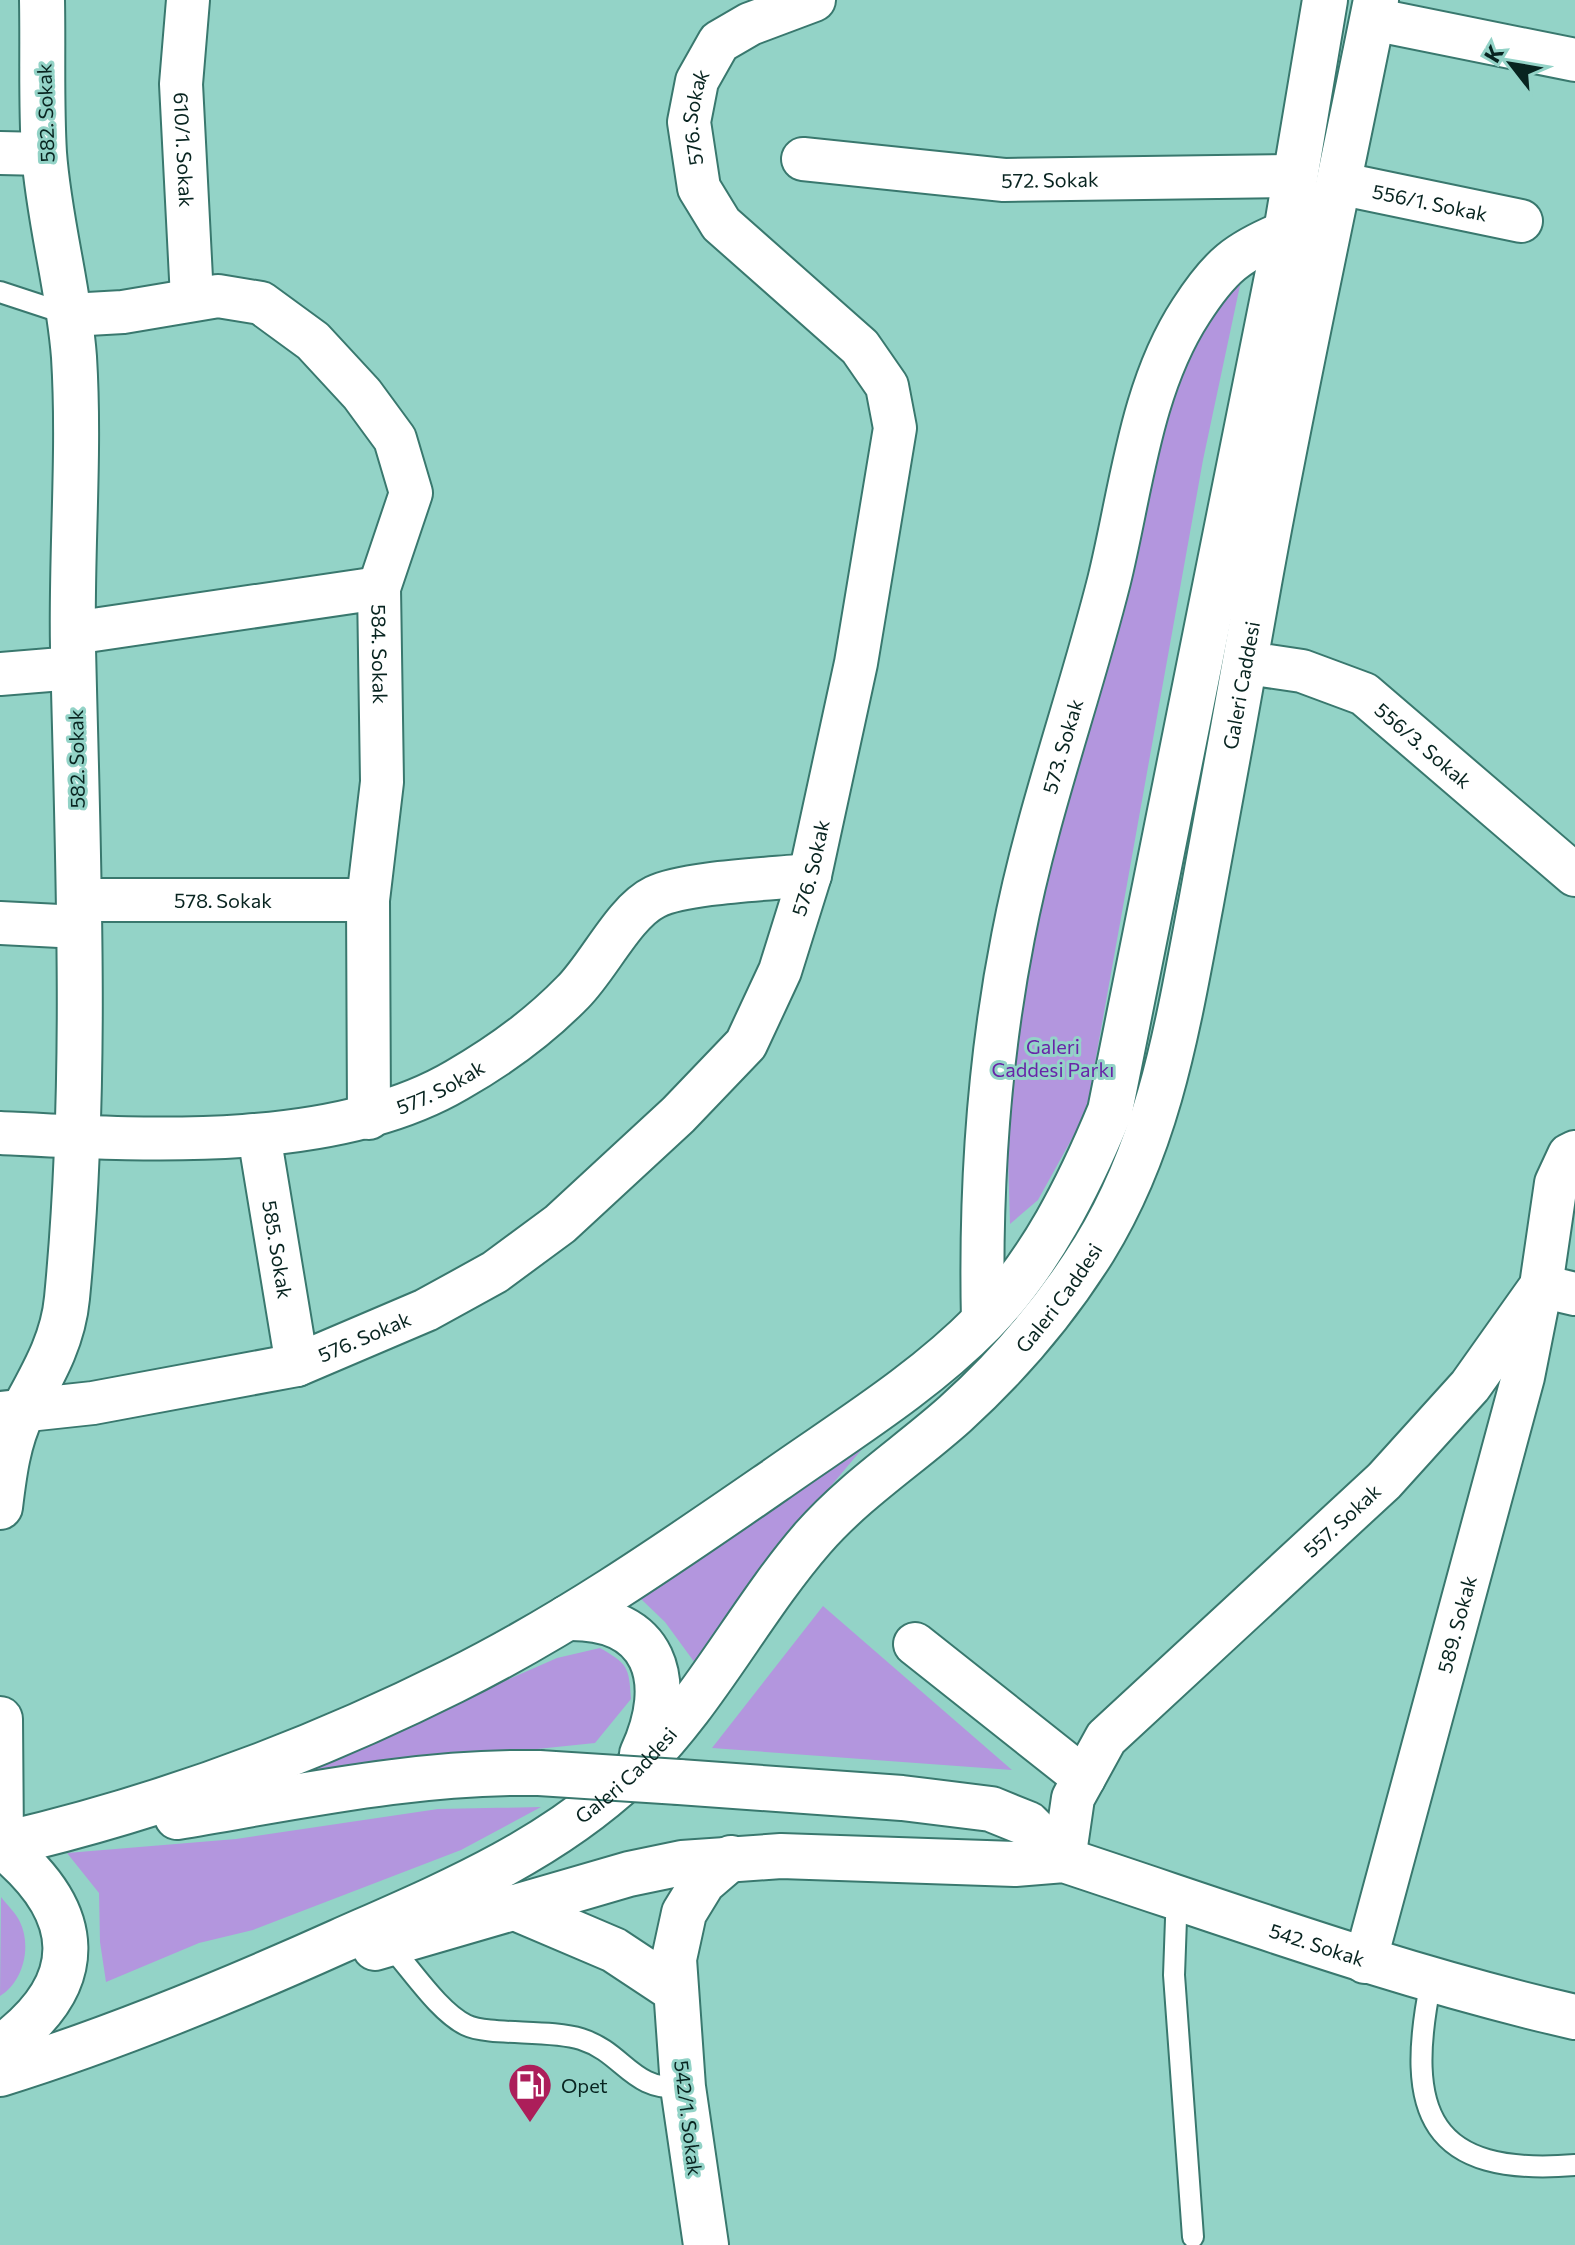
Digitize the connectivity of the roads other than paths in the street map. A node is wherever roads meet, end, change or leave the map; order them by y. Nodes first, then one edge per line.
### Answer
1 (42, 0) edge
2 (188, 0) edge
3 (814, 0) edge
4 (1325, 0) edge
5 (1374, 10) edge
6 (1575, 60) edge
7 (0, 153) edge
8 (44, 154) junction
9 (803, 159) dead end
10 (1296, 176) junction
11 (1338, 183) junction
12 (1521, 221) dead end
13 (1286, 232) junction
14 (0, 292) edge
15 (192, 298) junction
16 (70, 315) junction
17 (379, 588) junction
18 (73, 651) junction
19 (1247, 663) junction
20 (0, 674) edge
21 (1571, 866) edge
22 (810, 875) junction
23 (368, 900) junction
24 (79, 914) junction
25 (0, 923) edge
26 (369, 1118) junction
27 (0, 1133) edge
28 (259, 1135) junction
29 (79, 1137) junction
30 (1575, 1152) edge
31 (1558, 1290) edge
32 (983, 1322) junction
33 (297, 1365) junction
34 (11, 1413) edge
35 (0, 1507) edge
36 (567, 1618) junction
37 (915, 1644) dead end
38 (0, 1719) edge
39 (634, 1771) junction
40 (1084, 1778) junction
41 (101, 1821) junction
42 (0, 1845) edge
43 (731, 1858) junction
44 (1064, 1860) junction
45 (1182, 1900) junction
46 (513, 1907) junction
47 (390, 1946) junction
48 (294, 1962) junction
49 (1365, 1962) junction
50 (1431, 1981) junction
51 (676, 1991) junction
52 (1575, 2017) edge
53 (0, 2048) edge
54 (0, 2074) edge
55 (683, 2087) junction
56 (1575, 2165) edge
57 (1193, 2237) dead end
58 (706, 2245) edge

1 - 8 main road, 582. Sokak
2 - 15 street, 610/1. Sokak
3 - 22 street, 576. Sokak
4 - 10 main road
5 - 6 street
5 - 11 main road, Galeri Caddesi
7 - 8 street
8 - 16 main road, 582. Sokak
9 - 10 street, 572. Sokak
10 - 13 main road
11 - 12 street, 556/1. Sokak
11 - 19 main road, Galeri Caddesi
13 - 32 main road
13 - 32 street, 573. Sokak
14 - 16 lane
15 - 16 street, 584. Sokak
15 - 17 street, 584. Sokak
16 - 18 main road, 582. Sokak
17 - 18 street
17 - 23 street, 584. Sokak
18 - 20 street
18 - 24 main road, 582. Sokak
19 - 21 street, 556/3. Sokak
19 - 39 main road, Galeri Caddesi
22 - 26 street, 577. Sokak
22 - 33 street, 576. Sokak
23 - 24 street, 578. Sokak
23 - 26 street, 584. Sokak
24 - 25 street, 578. Sokak
24 - 29 main road, 582. Sokak
26 - 28 street, 577. Sokak
27 - 29 street, 577. Sokak
28 - 29 street, 577. Sokak
28 - 33 street, 585. Sokak
29 - 34 main road, 582. Sokak
30 - 31 street, 557. Sokak
31 - 40 street, 557. Sokak
31 - 49 street, 589. Sokak
32 - 36 main road
33 - 34 street, 576. Sokak
34 - 35 main road, 582. Sokak
36 - 39 main road
36 - 41 main road
37 - 40 street
38 - 42 main road
39 - 48 main road, Galeri Caddesi
40 - 44 street, 557. Sokak
41 - 42 main road
41 - 44 main road, bridge
42 - 53 main road
43 - 44 main road
43 - 46 main road
43 - 51 main road, 542/1. Sokak
44 - 45 main road, 542. Sokak
45 - 49 main road, 542. Sokak
45 - 57 lane
46 - 47 main road
46 - 51 main road
47 - 48 main road
47 - 55 lane
48 - 54 main road, Galeri Caddesi
49 - 50 main road, 542. Sokak
50 - 52 main road, 542. Sokak
50 - 56 lane
51 - 55 main road, 542/1. Sokak
55 - 58 main road, 542/1. Sokak

